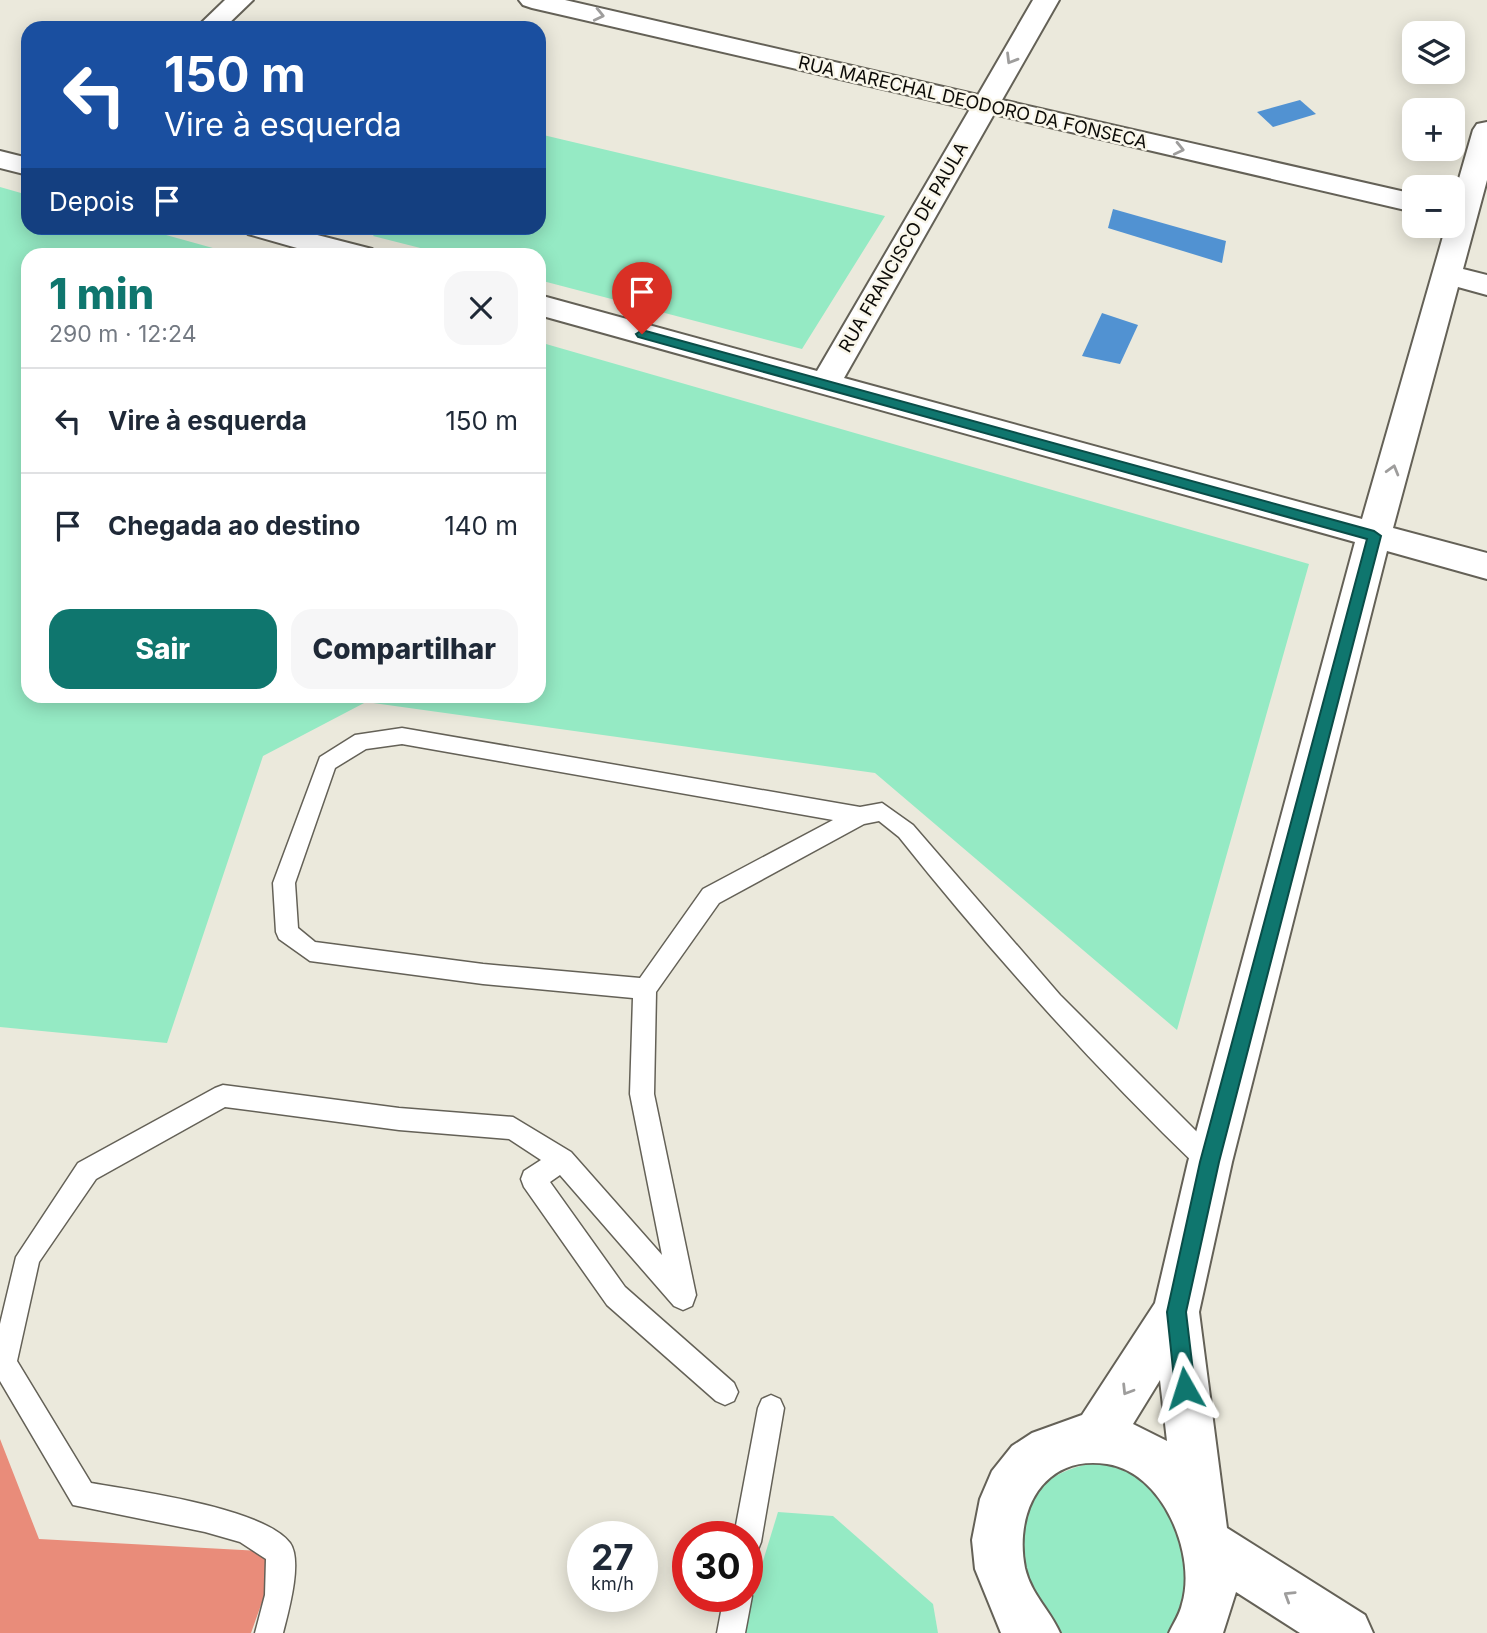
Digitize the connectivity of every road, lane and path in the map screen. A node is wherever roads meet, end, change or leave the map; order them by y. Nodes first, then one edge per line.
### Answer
1 (240, 0) edge
2 (1046, 0) edge
3 (534, 5) edge
4 (217, 21) edge
5 (984, 104) junction
6 (1487, 130) edge
7 (0, 159) edge
8 (21, 165) edge
9 (1465, 195) edge
10 (1402, 200) edge
11 (334, 236) edge
12 (1454, 238) edge
13 (351, 248) edge
14 (1447, 275) junction
15 (1487, 285) edge
16 (546, 307) edge
17 (824, 385) junction
18 (1374, 536) junction
19 (1487, 566) edge
20 (860, 816) junction
21 (645, 989) junction
22 (562, 1160) junction
23 (1210, 1162) junction
24 (1176, 1312) junction
25 (725, 1392) dead end
26 (771, 1408) dead end
27 (1096, 1438) junction
28 (751, 1521) edge
29 (1205, 1531) junction
30 (735, 1612) edge
31 (1029, 1631) edge
32 (269, 1633) edge
33 (731, 1633) edge
34 (1195, 1633) edge
35 (1347, 1633) edge

1 - 4 street
2 -> 5 street, RUA FRANCISCO DE PAULA
3 -> 5 street, RUA MARECHAL DEODORO DA FONSECA
5 -> 10 street, RUA MARECHAL DEODORO DA FONSECA
5 - 17 street, RUA FRANCISCO DE PAULA
6 - 9 street
7 - 8 street
11 - 13 street
12 - 14 street
14 - 15 street
18 -> 14 street
16 - 17 street
17 - 18 street
18 - 19 street
18 - 23 street
20 - 21 lane
20 - 21 lane
20 - 23 lane
21 - 22 lane
22 - 25 lane
22 - 32 lane
23 - 24 street
24 -> 27 street
24 - 29 street
26 - 28 lane
27 - 29 street
27 - 31 street
29 - 34 street
35 -> 29 street
30 - 33 lane

